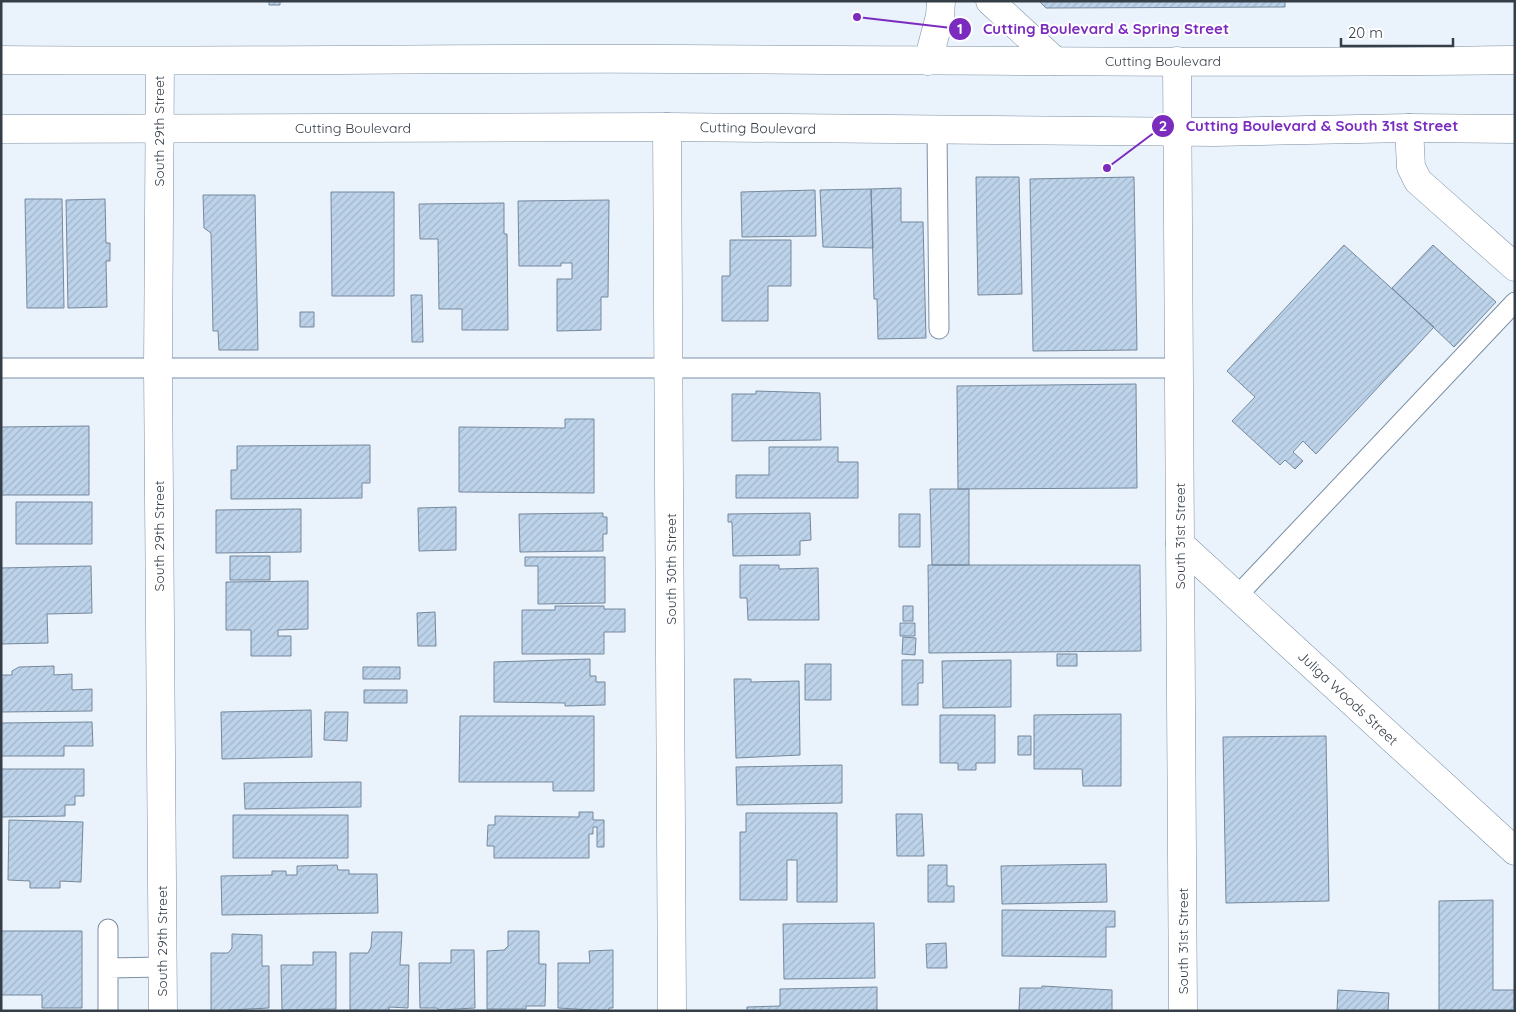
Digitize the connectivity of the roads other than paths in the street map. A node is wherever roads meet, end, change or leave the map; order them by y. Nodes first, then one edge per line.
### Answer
1 (941, 1) edge
2 (990, 1) edge
3 (1, 60) edge
4 (1515, 60) edge
5 (160, 61) junction
6 (928, 61) junction
7 (1055, 61) junction
8 (1177, 61) junction
9 (667, 127) junction
10 (159, 128) junction
11 (1409, 128) junction
12 (1, 129) edge
13 (1515, 129) edge
14 (937, 130) junction
15 (1177, 131) junction
16 (1515, 267) edge
17 (1515, 302) edge
18 (939, 328) dead end
19 (1, 368) edge
20 (158, 368) junction
21 (1179, 368) junction
22 (670, 369) junction
23 (1180, 544) junction
24 (1237, 596) junction
25 (1515, 851) edge
26 (108, 929) dead end
27 (162, 967) junction
28 (108, 968) junction
29 (108, 1009) dead end
30 (162, 1011) edge
31 (672, 1011) edge
32 (1183, 1011) edge

1 - 6 street
2 - 7 street
3 - 5 street, Cutting Boulevard
4 - 8 street, Cutting Boulevard
5 - 6 street, Cutting Boulevard
5 - 10 street, South 29th Street
6 - 7 street, Cutting Boulevard
7 - 8 street, Cutting Boulevard
8 - 15 street, South 31st Street
9 - 10 street, Cutting Boulevard
9 - 14 street, Cutting Boulevard
9 - 22 street, South 30th Street
10 - 12 street, Cutting Boulevard
10 - 20 street, South 29th Street
11 - 13 street, Cutting Boulevard
11 - 15 street, Cutting Boulevard
11 - 16 street
14 - 15 street, Cutting Boulevard
14 - 18 lane
15 - 21 street, South 31st Street
17 - 24 lane
19 - 20 lane
20 - 22 lane
20 - 27 street, South 29th Street
21 - 22 lane
21 - 23 street, South 31st Street
22 - 31 street, South 30th Street
23 - 24 street, Juliga Woods Street
23 - 32 street, South 31st Street
24 - 25 street, Juliga Woods Street
26 - 28 lane
27 - 28 lane
27 - 30 street, South 29th Street
28 - 29 lane

